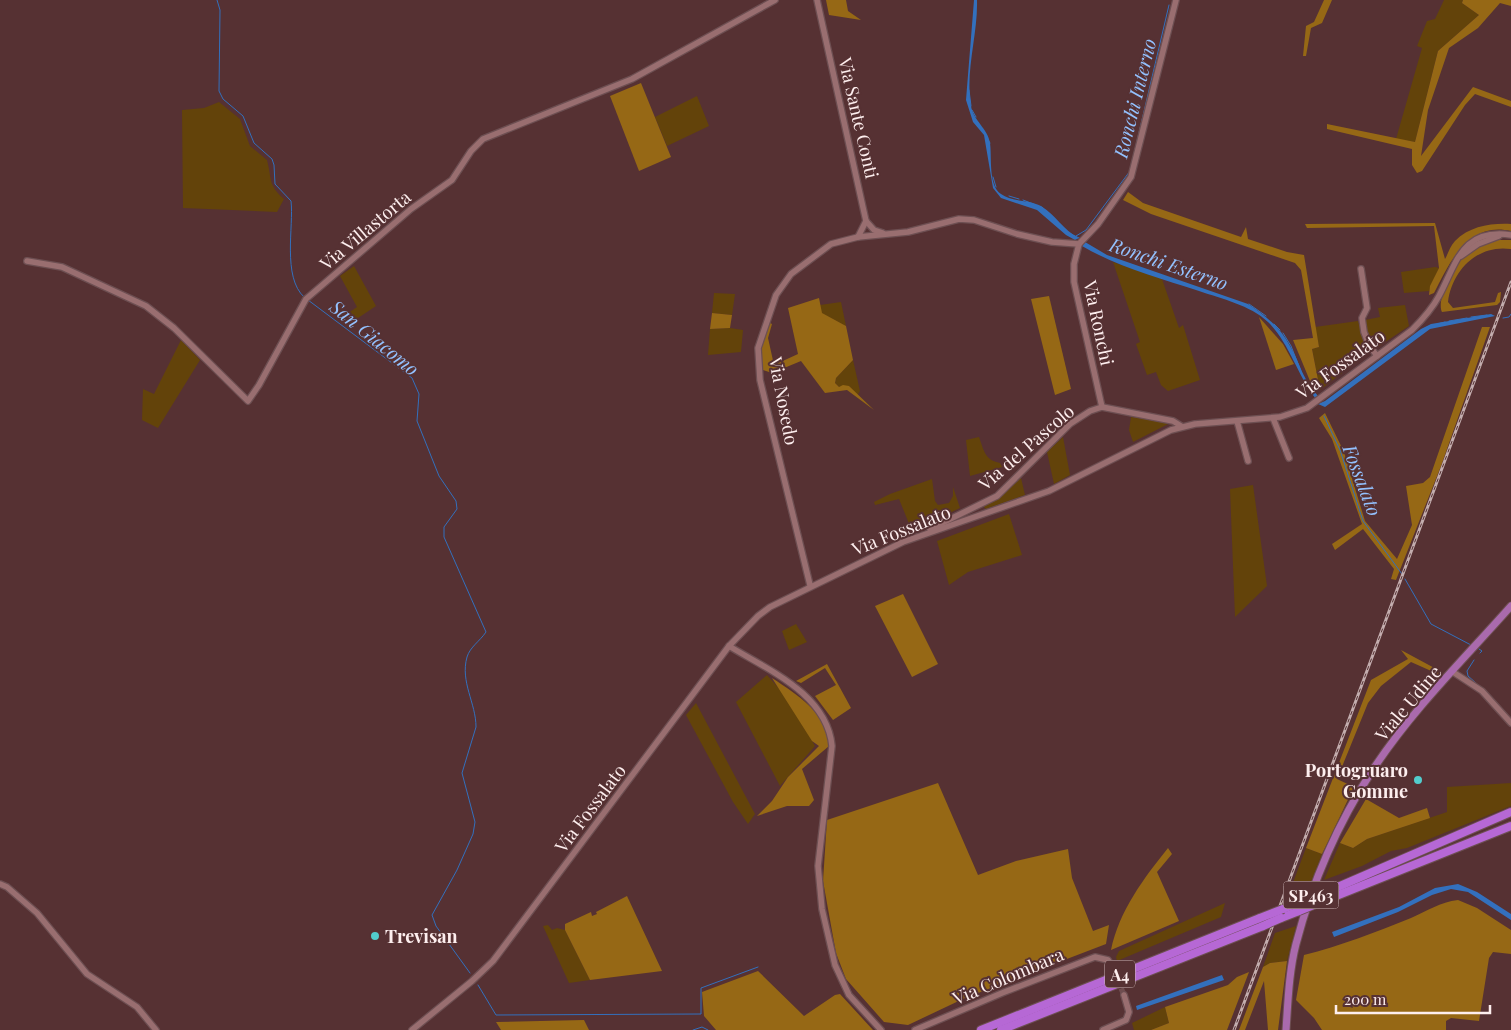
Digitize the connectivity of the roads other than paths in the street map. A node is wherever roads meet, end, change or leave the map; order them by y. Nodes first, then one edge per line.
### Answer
1 (774, 0) edge
2 (1176, 0) edge
3 (816, 1) edge
4 (866, 221) junction
5 (883, 233) junction
6 (1508, 235) edge
7 (858, 237) junction
8 (1079, 244) junction
9 (27, 261) dead end
10 (1361, 269) dead end
11 (1376, 356) junction
12 (1102, 407) junction
13 (1273, 418) junction
14 (1237, 421) junction
15 (1181, 426) junction
16 (1289, 458) dead end
17 (1248, 461) dead end
18 (924, 534) junction
19 (810, 585) junction
20 (1511, 606) edge
21 (729, 646) junction
22 (1453, 672) junction
23 (1511, 723) edge
24 (1511, 812) edge
25 (1511, 826) edge
26 (0, 884) edge
27 (1262, 922) junction
28 (1112, 965) dead end
29 (1124, 995) tunnel mouth
30 (156, 1030) edge
31 (412, 1030) edge
32 (881, 1030) edge
33 (914, 1030) edge
34 (980, 1030) edge
35 (1001, 1030) edge
36 (1103, 1030) edge
37 (1286, 1030) edge

1 - 9 street, Via Villastorta
2 - 8 street, Via Ronchi
3 - 4 street, Via Sante Conti
4 - 5 street
4 - 7 street
5 - 7 street, Via Nosedo
5 - 8 street, Via Nosedo
6 - 11 street, Via Fossalato
7 - 19 street, Via Nosedo
8 - 12 street, Via Ronchi
10 - 11 street
11 - 13 street, Via Fossalato
12 - 15 street, Via del Pascolo
12 - 18 street, Via del Pascolo
13 - 14 street, Via Fossalato
13 - 16 street
14 - 15 street, Via Fossalato
14 - 17 street
15 - 18 street, Via Fossalato
18 - 19 street, Via Fossalato
19 - 21 street, Via Fossalato
20 - 22 main road, Viale Udine / SP463
21 - 31 street, Via Fossalato
21 - 32 street
22 - 23 street
22 - 37 main road, Viale Udine / SP463
24 - 27 highway, A4, bridge
25 - 27 highway, A4, bridge
26 - 30 street
27 - 34 highway, A4
27 - 35 highway, A4
28 - 33 street, Via Colombara
29 - 36 street

